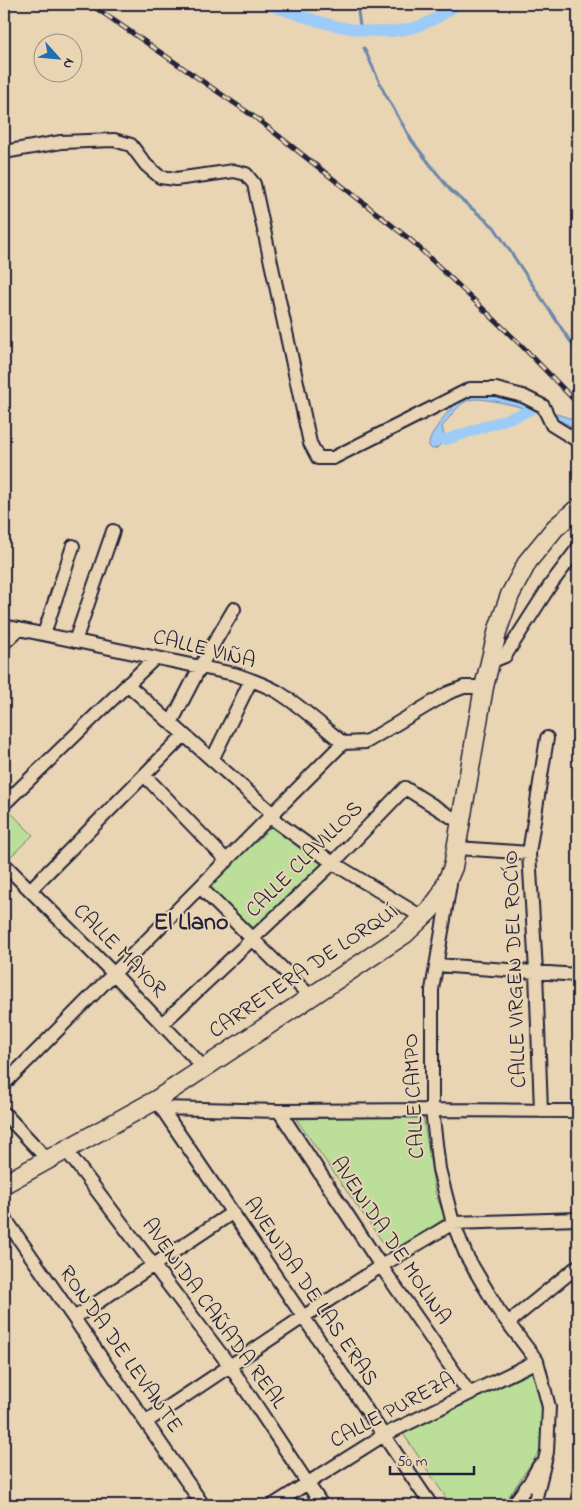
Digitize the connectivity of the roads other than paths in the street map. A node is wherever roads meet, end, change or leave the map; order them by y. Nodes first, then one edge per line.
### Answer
1 (4, 152) edge
2 (578, 441) edge
3 (578, 508) edge
4 (113, 531) dead end
5 (73, 546) dead end
6 (578, 548) edge
7 (234, 609) dead end
8 (4, 626) edge
9 (19, 629) junction
10 (44, 634) junction
11 (75, 641) junction
12 (4, 644) edge
13 (155, 658) junction
14 (490, 662) junction
15 (200, 667) junction
16 (251, 680) junction
17 (127, 684) junction
18 (484, 687) junction
19 (171, 723) junction
20 (184, 735) junction
21 (546, 738) dead end
22 (343, 743) junction
23 (212, 760) junction
24 (144, 775) junction
25 (4, 804) edge
26 (271, 816) junction
27 (461, 823) junction
28 (456, 848) junction
29 (529, 853) junction
30 (226, 861) junction
31 (333, 863) junction
32 (4, 864) edge
33 (454, 867) junction
34 (200, 887) junction
35 (30, 890) junction
36 (422, 917) junction
37 (253, 940) junction
38 (436, 965) junction
39 (536, 971) junction
40 (114, 974) junction
41 (578, 975) edge
42 (310, 996) junction
43 (162, 1024) junction
44 (204, 1068) junction
45 (4, 1084) edge
46 (159, 1104) junction
47 (432, 1110) junction
48 (279, 1111) junction
49 (541, 1111) junction
50 (578, 1111) edge
51 (4, 1113) edge
52 (66, 1150) junction
53 (48, 1160) junction
54 (4, 1184) edge
55 (232, 1213) junction
56 (4, 1217) edge
57 (578, 1219) edge
58 (453, 1223) junction
59 (154, 1265) junction
60 (382, 1266) junction
61 (578, 1266) edge
62 (303, 1317) junction
63 (74, 1318) junction
64 (508, 1323) junction
65 (537, 1361) junction
66 (230, 1366) junction
67 (469, 1393) junction
68 (146, 1422) junction
69 (384, 1435) junction
70 (547, 1452) junction
71 (307, 1483) junction
72 (203, 1505) edge
73 (273, 1505) edge
74 (322, 1505) edge
75 (431, 1505) edge
76 (513, 1505) edge
77 (534, 1505) edge

1 - 2 street
3 - 14 main road, CARRETERA DE LORQUÍ
4 - 11 street
5 - 10 street
6 - 14 street
7 - 15 street
8 - 9 street, CALLE VIÑA
9 - 10 street, CALLE VIÑA
9 - 12 street
10 - 11 street, CALLE VIÑA
11 - 13 street, CALLE VIÑA
13 - 15 street, CALLE VIÑA
13 - 17 street
14 - 18 main road, CARRETERA DE LORQUÍ
15 - 16 street, CALLE VIÑA
15 - 19 street
16 - 22 street, CALLE VIÑA
16 - 23 street
17 - 19 street
17 - 25 street
18 - 22 street
18 - 27 main road, CARRETERA DE LORQUÍ
19 - 20 street
20 - 23 street
20 - 24 street
21 - 29 street, CALLE VIRGEN DEL ROCÍO
22 - 26 street
23 - 26 street
24 - 30 street
24 - 35 street
26 - 30 street
26 - 31 street
27 - 28 main road, CARRETERA DE LORQUÍ
27 - 31 street, CALLE CLAVILLOS
28 - 29 street
28 - 33 main road, CARRETERA DE LORQUÍ
29 - 39 street, CALLE VIRGEN DEL ROCÍO
30 - 34 street
31 - 36 street
31 - 37 street, CALLE CLAVILLOS
32 - 35 street, CALLE MAYOR
33 - 36 main road, CARRETERA DE LORQUÍ
33 - 38 street, CALLE CAMPO
34 - 37 street
34 - 40 street
35 - 40 street, CALLE MAYOR
36 - 42 main road, CARRETERA DE LORQUÍ
37 - 42 street
37 - 43 street, CALLE CLAVILLOS
38 - 39 street
38 - 47 street, CALLE CAMPO
39 - 41 street
39 - 49 street, CALLE VIRGEN DEL ROCÍO
40 - 43 street, CALLE MAYOR
40 - 45 street
42 - 44 main road, CARRETERA DE LORQUÍ
43 - 44 street, CALLE MAYOR
44 - 46 main road, CARRETERA DE LORQUÍ
46 - 48 street
46 - 52 main road, CARRETERA DE LORQUÍ
46 - 55 street, AVENIDA DE LAS ERAS
47 - 48 street
47 - 49 street
47 - 58 street, CALLE CAMPO
48 - 60 street, AVENIDA DE MOLINA
49 - 50 street
51 - 53 street
52 - 53 main road, CARRETERA DE LORQUÍ
52 - 59 street, AVENIDA CAÑADA REAL
53 - 54 main road, CARRETERA DE LORQUÍ
55 - 59 street
55 - 62 street, AVENIDA DE LAS ERAS
56 - 63 street, RONDA DE LEVANTE
57 - 58 street
58 - 60 street
58 - 64 street, CALLE CAMPO
59 - 63 street
59 - 66 street, AVENIDA CAÑADA REAL
60 - 62 street
60 - 67 street, AVENIDA DE MOLINA
61 - 64 street
62 - 66 street
62 - 69 street, AVENIDA DE LAS ERAS
63 - 68 street, RONDA DE LEVANTE
64 - 65 street, CALLE CAMPO
65 - 67 street, CALLE PUREZA
65 - 70 street, CALLE CAMPO
66 - 68 street
66 - 71 street, AVENIDA CAÑADA REAL
67 - 69 street, CALLE PUREZA
68 - 72 street, RONDA DE LEVANTE
69 - 71 street, CALLE PUREZA
69 - 75 street, AVENIDA DE LAS ERAS
70 - 76 street
70 - 77 street, CALLE CAMPO
71 - 73 street, CALLE PUREZA
71 - 74 street, AVENIDA CAÑADA REAL

